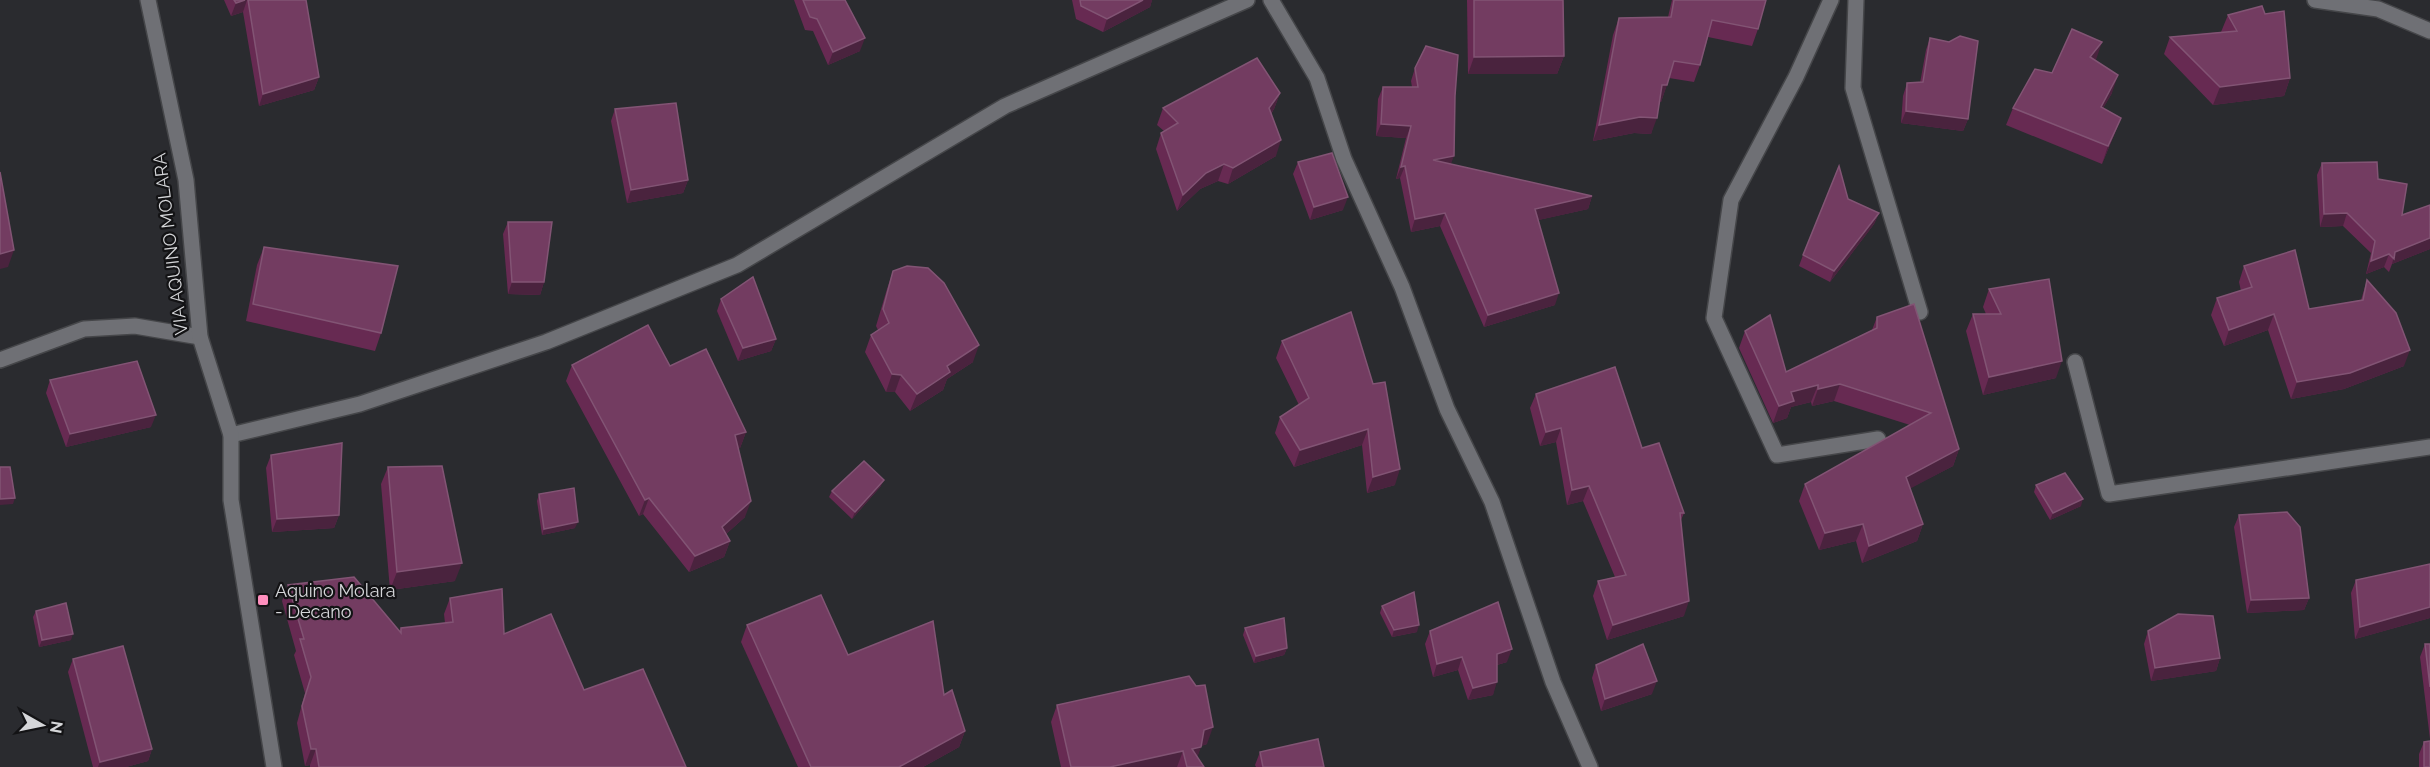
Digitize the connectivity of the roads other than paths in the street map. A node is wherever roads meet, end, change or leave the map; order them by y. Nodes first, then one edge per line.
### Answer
1 (148, 0) edge
2 (1247, 0) edge
3 (1271, 0) edge
4 (1831, 0) edge
5 (1856, 0) edge
6 (2315, 0) edge
7 (2430, 31) edge
8 (1920, 312) dead end
9 (200, 337) junction
10 (0, 360) edge
11 (2075, 362) dead end
12 (231, 435) junction
13 (1878, 439) dead end
14 (2430, 447) edge
15 (274, 767) edge
16 (1590, 767) edge

1 - 9 street, VIA AQUINO MOLARA
2 - 12 street
3 - 16 street
4 - 13 street
5 - 8 street
6 - 7 street
9 - 10 street
9 - 12 street, VIA AQUINO MOLARA
11 - 14 street
12 - 15 street, VIA AQUINO MOLARA

